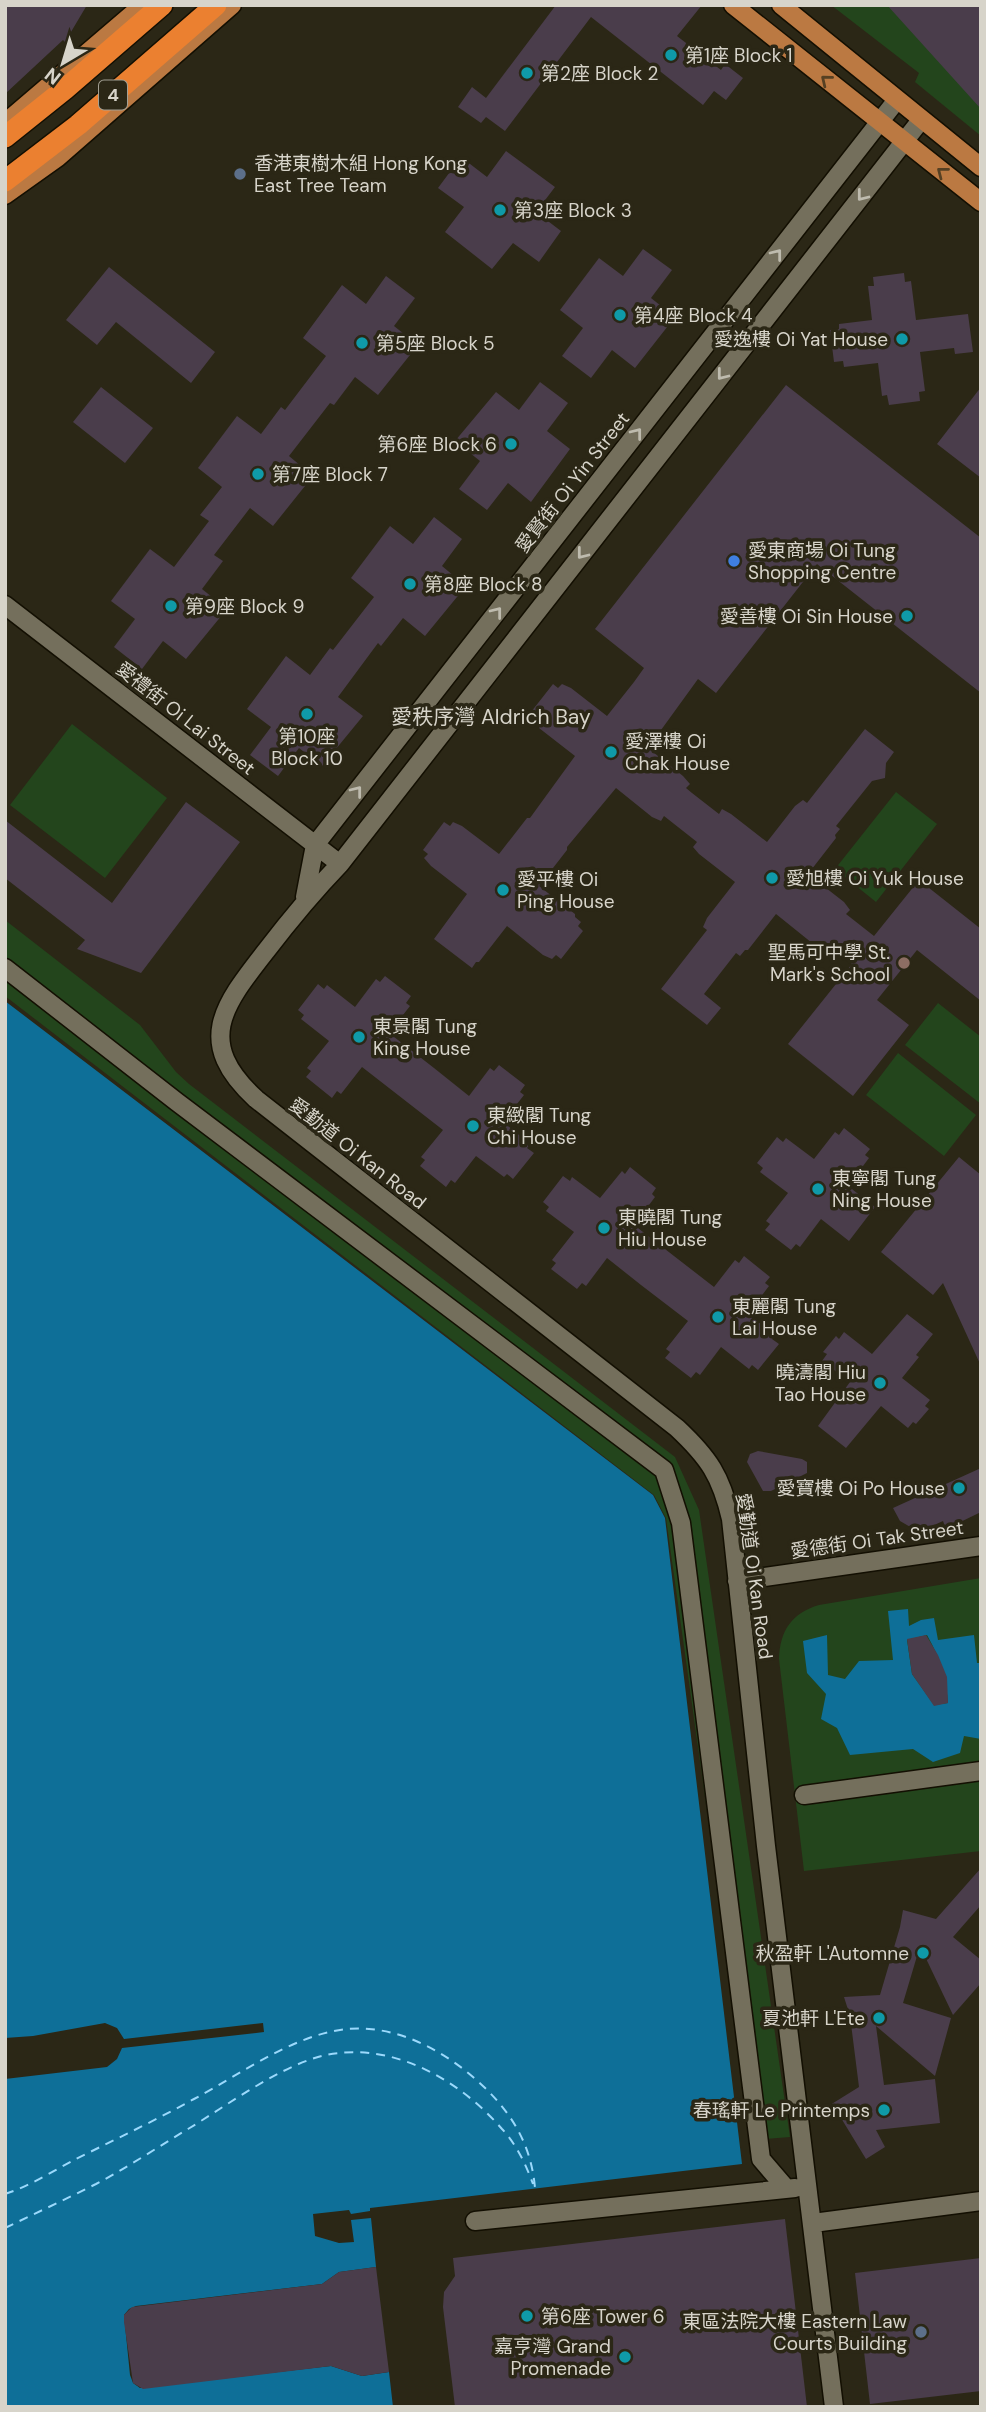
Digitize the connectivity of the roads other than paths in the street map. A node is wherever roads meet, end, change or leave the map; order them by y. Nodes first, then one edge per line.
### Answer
1 (143, 5) edge
2 (162, 5) edge
3 (216, 5) edge
4 (232, 5) edge
5 (733, 5) edge
6 (781, 5) edge
7 (897, 101) junction
8 (921, 120) junction
9 (5, 122) edge
10 (880, 123) junction
11 (5, 137) edge
12 (904, 142) junction
13 (981, 167) edge
14 (5, 181) edge
15 (5, 195) edge
16 (981, 202) edge
17 (5, 606) edge
18 (315, 845) junction
19 (340, 864) junction
20 (304, 901) junction
21 (5, 968) edge
22 (981, 1545) edge
23 (737, 1581) junction
24 (981, 1771) edge
25 (804, 1795) dead end
26 (785, 2187) junction
27 (808, 2189) junction
28 (981, 2201) edge
29 (475, 2221) dead end
30 (813, 2223) junction
31 (834, 2407) edge

1 - 9 main road
2 - 11 highway, 4
3 - 14 highway, 4
4 - 15 main road
10 -> 5 main road
6 - 7 main road
7 - 8 main road
7 - 10 street, 愛賢街 Oi Yin Street
8 - 12 street
8 - 13 main road
10 - 12 main road
18 -> 10 street, 愛賢街 Oi Yin Street
16 -> 12 main road
12 -> 19 street
17 - 18 street, 愛禮街 Oi Lai Street
18 - 19 street, 愛禮街 Oi Lai Street
18 - 20 street
19 - 20 street
20 - 23 street, 愛勤道 Oi Kan Road
21 - 26 street
22 - 23 street, 愛德街 Oi Tak Street
23 - 27 street, 愛勤道 Oi Kan Road
24 - 25 street
26 - 27 street
26 - 29 street
27 - 30 street, 愛勤道 Oi Kan Road
28 - 30 street
30 - 31 street, 愛勤道 Oi Kan Road

